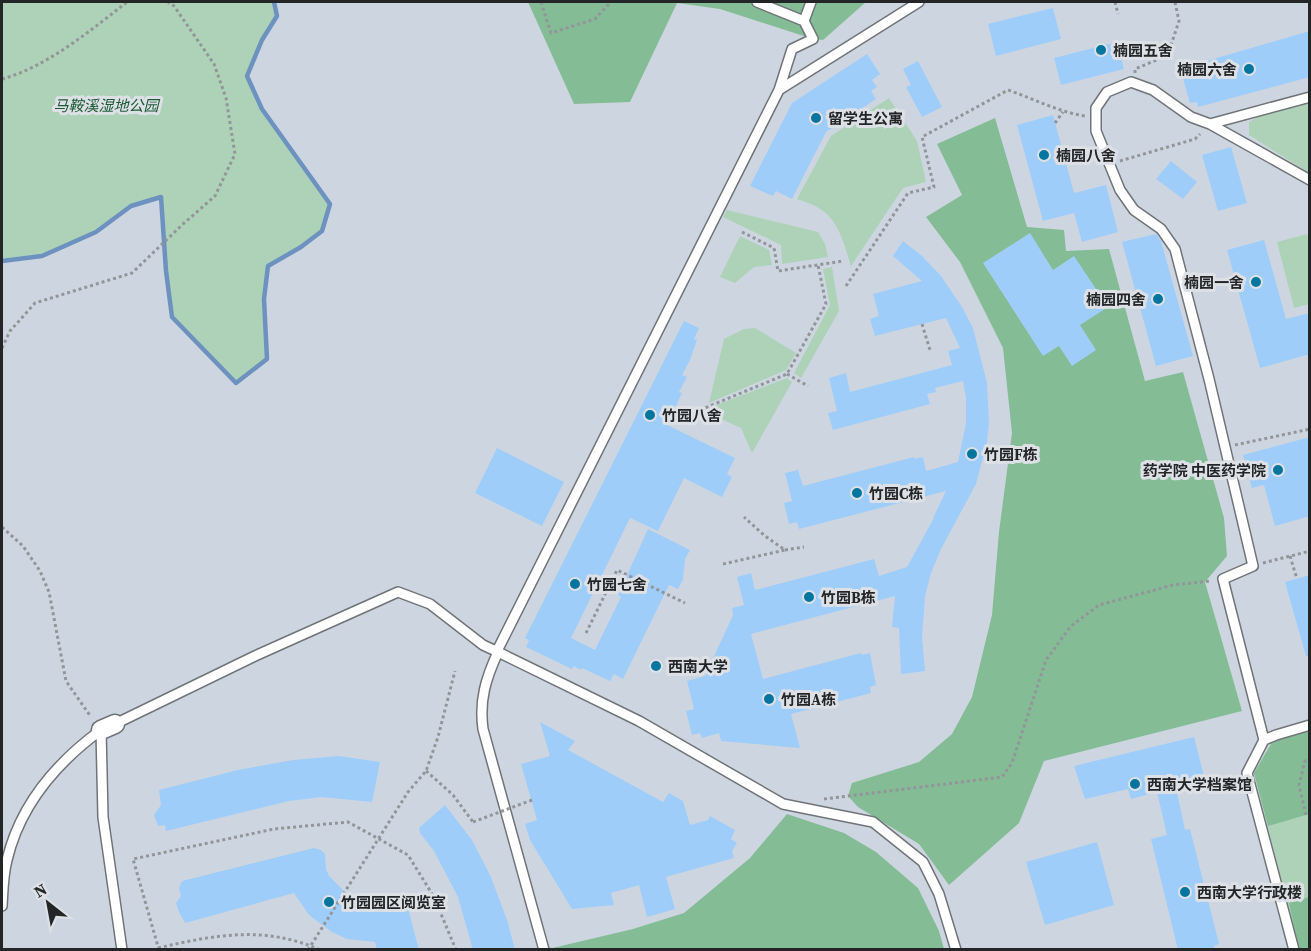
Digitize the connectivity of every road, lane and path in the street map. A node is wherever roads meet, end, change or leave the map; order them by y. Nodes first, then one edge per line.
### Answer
1 (127, 2) edge
2 (168, 2) edge
3 (540, 2) edge
4 (611, 2) edge
5 (757, 2) edge
6 (811, 2) edge
7 (920, 2) edge
8 (1115, 2) edge
9 (1175, 2) edge
10 (1118, 14) dead end
11 (804, 21) junction
12 (2, 79) edge
13 (1136, 84) junction
14 (779, 90) junction
15 (1310, 97) edge
16 (1063, 112) junction
17 (1096, 118) junction
18 (1055, 123) dead end
19 (1210, 124) junction
20 (1109, 164) junction
21 (1310, 180) edge
22 (742, 232) dead end
23 (843, 261) dead end
24 (818, 265) junction
25 (846, 286) dead end
26 (922, 324) dead end
27 (2, 348) edge
28 (930, 350) dead end
29 (787, 374) junction
30 (808, 386) dead end
31 (700, 410) dead end
32 (1310, 429) edge
33 (1225, 448) junction
34 (744, 517) dead end
35 (2, 527) edge
36 (804, 547) dead end
37 (785, 550) junction
38 (1310, 551) edge
39 (1290, 556) junction
40 (723, 564) dead end
41 (1253, 566) junction
42 (1223, 579) junction
43 (1297, 579) dead end
44 (685, 603) dead end
45 (586, 633) dead end
46 (497, 651) junction
47 (455, 671) dead end
48 (1310, 725) edge
49 (108, 727) junction
50 (1264, 740) junction
51 (1310, 760) edge
52 (426, 771) junction
53 (532, 800) dead end
54 (815, 800) dead end
55 (1306, 815) dead end
56 (378, 837) junction
57 (2, 906) edge
58 (310, 945) junction
59 (158, 949) edge
60 (122, 950) edge
61 (308, 950) edge
62 (320, 950) edge
63 (456, 950) edge
64 (544, 950) edge
65 (956, 950) edge
66 (1294, 950) edge

1 - 12 path
2 - 27 path
3 - 4 path
5 - 11 lane
6 - 11 lane
7 - 14 lane
8 - 10 path
9 - 13 path
11 - 14 lane
13 - 17 lane
13 - 19 lane
14 - 46 lane
15 - 19 lane
16 - 17 path
16 - 18 path
16 - 25 path
17 - 20 lane
19 - 20 path
19 - 21 lane
20 - 33 lane
22 - 24 path
23 - 24 path
24 - 29 path
26 - 28 path
29 - 30 path
29 - 31 path
32 - 33 path
33 - 41 lane
34 - 37 path
35 - 49 path
36 - 37 path
37 - 40 path
38 - 39 path
39 - 41 path
39 - 43 path
41 - 42 lane
42 - 50 lane
42 - 54 path
44 - 45 path
46 - 49 lane
46 - 64 lane
46 - 65 lane
47 - 52 path
48 - 50 lane
49 - 57 lane
49 - 60 lane
50 - 66 lane
51 - 55 path
52 - 53 path, bridge
52 - 56 path
56 - 58 path
56 - 59 path
56 - 63 path
58 - 59 path
58 - 61 path
58 - 62 path

